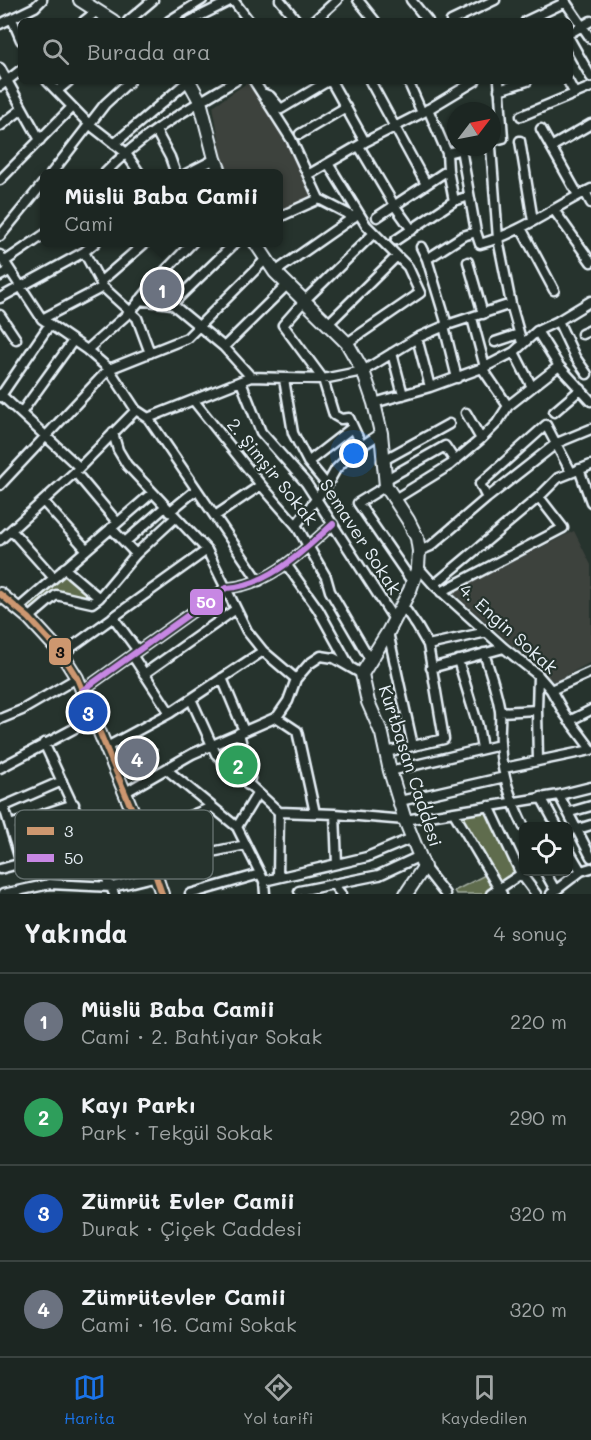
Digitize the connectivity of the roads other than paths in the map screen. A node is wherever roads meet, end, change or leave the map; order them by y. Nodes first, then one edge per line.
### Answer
1 (42, 0) edge
2 (153, 0) edge
3 (202, 0) edge
4 (233, 0) edge
5 (280, 0) edge
6 (337, 0) edge
7 (358, 0) edge
8 (411, 0) edge
9 (495, 0) edge
10 (565, 1) edge
11 (326, 3) edge
12 (481, 3) edge
13 (91, 4) edge
14 (85, 18) edge
15 (109, 18) edge
16 (132, 18) edge
17 (174, 18) edge
18 (196, 18) edge
19 (247, 18) edge
20 (295, 18) edge
21 (319, 18) edge
22 (373, 18) edge
23 (426, 18) edge
24 (456, 18) edge
25 (532, 18) edge
26 (12, 19) junction
27 (591, 21) edge
28 (0, 24) edge
29 (582, 26) junction
30 (573, 31) edge
31 (18, 33) edge
32 (591, 39) edge
33 (573, 45) edge
34 (0, 68) edge
35 (18, 72) edge
36 (591, 77) edge
37 (3, 83) edge
38 (51, 84) edge
39 (65, 84) edge
40 (127, 84) edge
41 (184, 84) edge
42 (190, 84) edge
43 (230, 84) edge
44 (256, 84) edge
45 (324, 84) edge
46 (331, 84) edge
47 (372, 84) edge
48 (410, 84) edge
49 (468, 84) edge
50 (570, 84) edge
51 (499, 86) edge
52 (591, 87) edge
53 (57, 91) junction
54 (262, 93) junction
55 (575, 94) junction
56 (200, 101) junction
57 (500, 102) edge
58 (72, 107) junction
59 (346, 107) junction
60 (22, 109) junction
61 (425, 111) junction
62 (501, 112) edge
63 (521, 116) dead end
64 (89, 124) junction
65 (591, 124) edge
66 (0, 126) edge
67 (394, 126) junction
68 (541, 129) dead end
69 (156, 131) junction
70 (300, 134) dead end
71 (501, 139) edge
72 (40, 140) junction
73 (520, 141) dead end
74 (114, 144) junction
75 (362, 144) junction
76 (551, 147) junction
77 (125, 152) junction
78 (447, 153) edge
79 (447, 156) edge
80 (466, 156) edge
81 (492, 156) edge
82 (215, 159) junction
83 (329, 165) junction
84 (55, 169) edge
85 (109, 169) edge
86 (137, 169) edge
87 (174, 169) edge
88 (196, 169) edge
89 (219, 169) edge
90 (448, 170) junction
91 (308, 175) junction
92 (0, 180) edge
93 (426, 184) junction
94 (40, 187) edge
95 (585, 192) edge
96 (469, 196) junction
97 (319, 199) junction
98 (454, 201) junction
99 (591, 203) edge
100 (393, 205) junction
101 (554, 210) junction
102 (283, 215) edge
103 (356, 215) junction
104 (377, 217) dead end
105 (533, 221) junction
106 (521, 228) junction
107 (412, 230) junction
108 (476, 232) junction
109 (374, 233) junction
110 (0, 236) edge
111 (40, 237) edge
112 (498, 239) junction
113 (396, 240) dead end
114 (91, 247) edge
115 (142, 247) edge
116 (189, 247) edge
117 (232, 247) edge
118 (257, 247) edge
119 (421, 247) dead end
120 (84, 252) junction
121 (397, 256) junction
122 (427, 259) junction
123 (1, 260) edge
124 (265, 260) junction
125 (468, 262) dead end
126 (591, 262) edge
127 (9, 271) junction
128 (275, 273) junction
129 (0, 276) edge
130 (102, 284) junction
131 (287, 285) junction
132 (21, 286) junction
133 (554, 290) dead end
134 (0, 298) edge
135 (139, 300) junction
136 (305, 300) junction
137 (591, 301) edge
138 (172, 304) junction
139 (511, 304) junction
140 (131, 311) junction
141 (483, 314) junction
142 (0, 315) edge
143 (472, 318) junction
144 (42, 319) junction
145 (558, 321) junction
146 (329, 323) junction
147 (50, 324) junction
148 (198, 326) junction
149 (446, 326) junction
150 (591, 330) edge
151 (537, 331) junction
152 (582, 334) dead end
153 (417, 338) junction
154 (521, 338) junction
155 (16, 339) dead end
156 (73, 340) junction
157 (495, 342) dead end
158 (347, 343) junction
159 (224, 347) junction
160 (87, 350) junction
161 (514, 352) junction
162 (150, 353) junction
163 (392, 353) junction
164 (559, 366) junction
165 (484, 368) junction
166 (109, 369) junction
167 (363, 372) junction
168 (589, 372) edge
169 (251, 377) junction
170 (458, 378) junction
171 (284, 379) junction
172 (323, 379) junction
173 (572, 381) junction
174 (242, 382) junction
175 (430, 387) junction
176 (532, 387) junction
177 (580, 389) junction
178 (0, 395) edge
179 (403, 395) junction
180 (194, 401) junction
181 (591, 401) edge
182 (374, 403) junction
183 (508, 406) junction
184 (136, 410) junction
185 (554, 412) dead end
186 (21, 413) junction
187 (466, 413) dead end
188 (148, 418) junction
189 (449, 424) dead end
190 (353, 427) junction
191 (591, 429) edge
192 (113, 433) junction
193 (381, 433) junction
194 (46, 435) junction
195 (481, 439) junction
196 (557, 442) junction
197 (362, 446) junction
198 (382, 461) junction
199 (455, 461) junction
200 (308, 462) junction
201 (591, 465) edge
202 (77, 469) junction
203 (575, 470) junction
204 (385, 483) junction
205 (0, 485) edge
206 (261, 485) junction
207 (327, 485) junction
208 (196, 490) junction
209 (152, 493) junction
210 (538, 497) junction
211 (488, 498) junction
212 (395, 499) junction
213 (316, 500) junction
214 (43, 501) junction
215 (591, 502) edge
216 (170, 512) junction
217 (215, 516) junction
218 (333, 524) junction
219 (114, 525) junction
220 (296, 525) junction
221 (11, 530) junction
222 (0, 540) edge
223 (125, 542) junction
224 (309, 546) junction
225 (86, 549) junction
226 (207, 550) junction
227 (419, 551) junction
228 (136, 554) junction
229 (286, 564) junction
230 (418, 567) junction
231 (64, 568) junction
232 (50, 580) junction
233 (259, 581) junction
234 (413, 583) junction
235 (434, 585) junction
236 (226, 588) junction
237 (441, 592) junction
238 (0, 594) edge
239 (56, 595) junction
240 (99, 598) junction
241 (403, 606) junction
242 (18, 609) junction
243 (236, 609) junction
244 (113, 617) junction
245 (29, 618) junction
246 (391, 627) junction
247 (487, 632) junction
248 (428, 645) junction
249 (504, 648) junction
250 (263, 651) junction
251 (135, 653) junction
252 (484, 653) junction
253 (62, 654) junction
254 (458, 660) junction
255 (371, 661) junction
256 (350, 668) junction
257 (431, 668) junction
258 (591, 672) edge
259 (144, 674) junction
260 (362, 674) junction
261 (538, 675) junction
262 (77, 678) junction
263 (222, 678) junction
264 (296, 679) junction
265 (83, 690) junction
266 (551, 690) junction
267 (191, 699) junction
268 (537, 710) junction
269 (591, 710) edge
270 (500, 712) junction
271 (170, 713) junction
272 (276, 717) junction
273 (94, 718) junction
274 (0, 719) edge
275 (569, 721) junction
276 (242, 732) junction
277 (44, 743) junction
278 (211, 745) junction
279 (500, 745) junction
280 (413, 746) junction
281 (105, 748) junction
282 (483, 748) junction
283 (591, 750) edge
284 (386, 752) junction
285 (538, 761) junction
286 (0, 768) edge
287 (166, 769) junction
288 (390, 771) junction
289 (504, 773) junction
290 (62, 781) junction
291 (248, 785) junction
292 (591, 787) edge
293 (124, 792) junction
294 (257, 794) junction
295 (559, 795) junction
296 (541, 797) junction
297 (400, 801) junction
298 (511, 802) junction
299 (74, 804) junction
300 (489, 806) junction
301 (591, 806) edge
302 (2, 807) edge
303 (212, 807) junction
304 (56, 810) edge
305 (77, 810) edge
306 (132, 810) edge
307 (203, 810) edge
308 (279, 812) junction
309 (570, 812) junction
310 (315, 813) junction
311 (335, 813) junction
312 (454, 813) junction
313 (405, 820) junction
314 (521, 822) edge
315 (555, 822) edge
316 (15, 823) edge
317 (10, 825) junction
318 (591, 825) edge
319 (237, 827) junction
320 (578, 829) junction
321 (412, 838) junction
322 (15, 842) edge
323 (246, 845) junction
324 (213, 854) edge
325 (591, 856) edge
326 (573, 857) edge
327 (422, 861) junction
328 (337, 864) junction
329 (15, 865) edge
330 (591, 868) edge
331 (0, 869) edge
332 (519, 870) edge
333 (581, 871) junction
334 (296, 873) junction
335 (519, 876) edge
336 (522, 876) edge
337 (547, 876) edge
338 (262, 877) junction
339 (278, 877) junction
340 (136, 879) edge
341 (158, 879) edge
342 (333, 884) junction
343 (113, 890) edge
344 (299, 892) edge
345 (497, 892) edge
346 (553, 892) edge
347 (3, 894) edge
348 (162, 894) edge
349 (190, 894) edge
350 (265, 894) edge
351 (340, 894) edge
352 (406, 894) edge
353 (445, 894) edge
354 (536, 894) edge

1 - 26 street
2 - 16 street
3 - 17 street
4 - 18 street
4 - 19 street
5 - 20 street
6 - 11 street
7 - 22 street
8 - 23 street
9 - 12 street
10 - 25 street
10 - 29 street
11 - 21 street
12 - 24 street
13 - 14 street
13 - 15 main road
26 - 28 street
26 - 31 street
27 - 29 street
29 - 30 street
29 - 32 street
33 - 36 street
34 - 37 street
35 - 37 street
37 - 60 street
38 - 53 street
39 - 53 street
40 - 64 street
41 - 74 street
42 - 56 main road
43 - 56 street
44 - 54 street
45 - 54 street
46 - 59 street
47 - 67 street
48 - 61 street
49 - 61 street
50 - 55 street
51 - 57 street
52 - 55 street
53 - 58 street
54 - 91 street
55 - 63 street
56 - 69 street
56 - 82 main road
58 - 64 street
58 - 72 street
59 - 70 street
59 - 75 street
60 - 66 street
60 - 72 street
61 - 67 street
61 - 78 street
62 - 71 street
64 - 74 street
64 - 84 street
65 - 76 street
67 - 75 street
67 - 93 street
68 - 76 street
69 - 77 street
69 - 87 street
72 - 92 street
73 - 105 street
74 - 77 street
75 - 83 street
75 - 100 street
76 - 95 street
77 - 85 street
77 - 86 street
79 - 90 street
80 - 96 street
81 - 112 street
82 - 88 street
82 - 89 main road
83 - 91 street
83 - 103 street
90 - 93 street
90 - 98 street
91 - 97 street
93 - 100 street
94 - 110 street
95 - 99 street
95 - 101 street
96 - 98 street
96 - 108 street
97 - 102 street
97 - 103 street
98 - 107 street
100 - 104 street
100 - 107 street
101 - 105 street
101 - 126 street
103 - 109 street
103 - 128 street
105 - 106 street
106 - 112 street
106 - 133 street
107 - 113 street
108 - 112 street
108 - 122 street
109 - 121 street
109 - 136 street
111 - 123 street
112 - 139 street
114 - 120 street
115 - 130 street
116 - 135 street
117 - 138 street
118 - 124 main road, Kurtbasan Caddesi
119 - 122 street
120 - 130 street
120 - 132 street
121 - 146 street
121 - 158 street
122 - 149 street
123 - 127 street
124 - 128 main road, Kurtbasan Caddesi
124 - 148 street
125 - 141 street
127 - 129 street
127 - 132 street
128 - 131 main road, Kurtbasan Caddesi
130 - 140 street
130 - 144 street
131 - 136 main road, Kurtbasan Caddesi
131 - 159 street
132 - 134 street
132 - 144 street
135 - 138 street
135 - 140 street
136 - 146 main road, Kurtbasan Caddesi
136 - 172 street
137 - 145 street
138 - 148 street
139 - 141 street
139 - 154 street
140 - 160 street
140 - 162 street
141 - 143 street
142 - 155 street
143 - 149 street
143 - 165 street
144 - 147 street
145 - 151 street
145 - 168 street
146 - 158 main road, Kurtbasan Caddesi
147 - 156 street
147 - 178 street
148 - 159 street
148 - 162 street
149 - 153 street
149 - 170 street
150 - 152 street
151 - 154 street
151 - 164 street
153 - 163 street
153 - 175 street
154 - 157 street
154 - 161 street
156 - 160 street
156 - 186 street
158 - 167 main road, Kurtbasan Caddesi
159 - 169 street
160 - 166 street
161 - 165 street
161 - 176 street
162 - 166 street
163 - 167 street
163 - 179 street
164 - 173 street
164 - 176 street
165 - 170 street
165 - 183 street
166 - 184 street
166 - 194 street
167 - 172 street
167 - 182 main road, Kurtbasan Caddesi
168 - 173 street
169 - 171 street
169 - 174 street
170 - 175 street
171 - 172 street
171 - 200 street
172 - 190 street
173 - 177 street
174 - 180 street
174 - 213 street, Semaver Sokak
175 - 179 street
176 - 183 street
177 - 181 street
177 - 185 street
178 - 186 street
179 - 182 street
180 - 188 street
180 - 206 street, 2. Şimşir Sokak
182 - 193 main road, Kurtbasan Caddesi
183 - 195 street
184 - 188 street
184 - 192 street
186 - 194 street
187 - 195 street
188 - 208 street
189 - 198 street
190 - 197 street
190 - 200 street
191 - 196 street
192 - 202 street
192 - 209 street
193 - 197 street
193 - 198 main road, Kurtbasan Caddesi
194 - 202 street
194 - 205 street
195 - 199 street
196 - 203 street
196 - 211 street
196 - 211 street
197 - 207 street
198 - 204 main road, Kurtbasan Caddesi
199 - 204 street
199 - 212 street
200 - 207 street
201 - 203 street
202 - 214 street
202 - 219 street
203 - 210 street
203 - 215 street
204 - 212 main road, Kurtbasan Caddesi
204 - 234 street
206 - 217 street
206 - 220 street, 2. Şimşir Sokak
207 - 213 street
208 - 216 street
208 - 217 street
209 - 216 street
209 - 219 street
210 - 235 street
210 - 237 street
211 - 227 street
212 - 227 main road, Kurtbasan Caddesi
213 - 218 street, Semaver Sokak
213 - 220 street
214 - 221 street
214 - 225 street
216 - 223 street
216 - 226 street
216 - 228 street
217 - 233 street
218 - 224 street
218 - 246 street, Semaver Sokak
219 - 223 street
219 - 225 street
220 - 224 street, 2. Şimşir Sokak
221 - 222 street
221 - 232 street
223 - 228 street
224 - 229 street
224 - 255 street, 2. Şimşir Sokak
225 - 231 street
226 - 236 street
226 - 244 street
227 - 230 main road, Kurtbasan Caddesi
228 - 240 street
229 - 233 street
229 - 256 street
230 - 234 main road, Kurtbasan Caddesi
230 - 235 street, 4. Engin Sokak
231 - 232 street
231 - 240 street
232 - 239 street
232 - 242 street
233 - 236 street
234 - 241 main road, Kurtbasan Caddesi
235 - 237 street, 4. Engin Sokak
236 - 243 street
236 - 251 street
237 - 247 street, 4. Engin Sokak
238 - 242 main road
239 - 240 street
239 - 245 street
241 - 246 main road, Kurtbasan Caddesi
241 - 248 street
242 - 245 main road
243 - 250 street
243 - 259 street
244 - 251 street
244 - 253 street
245 - 253 main road
246 - 255 main road, Kurtbasan Caddesi
246 - 280 street
247 - 248 street
247 - 249 street, 4. Engin Sokak
248 - 257 street
249 - 252 street
249 - 261 street, 4. Engin Sokak
250 - 263 street
250 - 264 street
251 - 259 street
251 - 265 street
252 - 254 street
252 - 270 street
253 - 262 main road
254 - 257 street
254 - 282 street
255 - 260 main road, Kurtbasan Caddesi
256 - 260 street
256 - 264 street
257 - 280 street
258 - 266 street
259 - 271 street
260 - 284 main road, Kurtbasan Caddesi
261 - 266 street, 4. Engin Sokak
261 - 268 street
262 - 265 main road
262 - 274 street
263 - 267 street
263 - 276 street
264 - 272 street
265 - 273 main road
266 - 275 street, 4. Engin Sokak
267 - 271 street
267 - 278 street
268 - 270 street
268 - 285 street
269 - 275 street
270 - 279 street
271 - 281 street
272 - 276 street
272 - 310 street
273 - 277 street
273 - 281 main road
275 - 283 street, 4. Engin Sokak
276 - 278 street
276 - 291 street
277 - 286 street
277 - 290 street
278 - 287 street
278 - 291 street
279 - 282 street
279 - 289 street
280 - 284 street
281 - 293 main road
282 - 288 street
283 - 285 street
284 - 288 main road, Kurtbasan Caddesi
285 - 289 street
287 - 293 street
287 - 303 street
288 - 297 main road, Kurtbasan Caddesi
289 - 297 street
289 - 298 street
290 - 299 street
290 - 302 street
291 - 294 street
292 - 295 street
293 - 306 main road
294 - 308 street
294 - 319 street
295 - 296 street
295 - 309 street
296 - 298 street
296 - 315 street
297 - 313 main road, Kurtbasan Caddesi
298 - 300 street
298 - 314 street
299 - 304 street
299 - 305 street
300 - 312 street
300 - 332 street
301 - 309 street
302 - 317 street
303 - 307 street
303 - 319 street
308 - 310 street
308 - 339 street
309 - 320 street
310 - 311 street
311 - 313 street
311 - 328 street
312 - 313 street
312 - 345 street
313 - 321 main road, Kurtbasan Caddesi
316 - 317 street
317 - 322 street
318 - 320 street
319 - 323 street
320 - 325 street
321 - 327 main road, Kurtbasan Caddesi
321 - 328 street
323 - 324 street
323 - 338 street
326 - 333 street
327 - 342 street
327 - 352 main road, Kurtbasan Caddesi
327 - 353 street
328 - 334 street
329 - 331 street
330 - 333 street
333 - 346 street
334 - 339 street
334 - 344 street
335 - 345 street
336 - 354 street
337 - 346 street
338 - 339 street
338 - 349 street
338 - 350 street
340 - 343 street
341 - 348 main road
342 - 344 street
342 - 351 street
343 - 347 street

